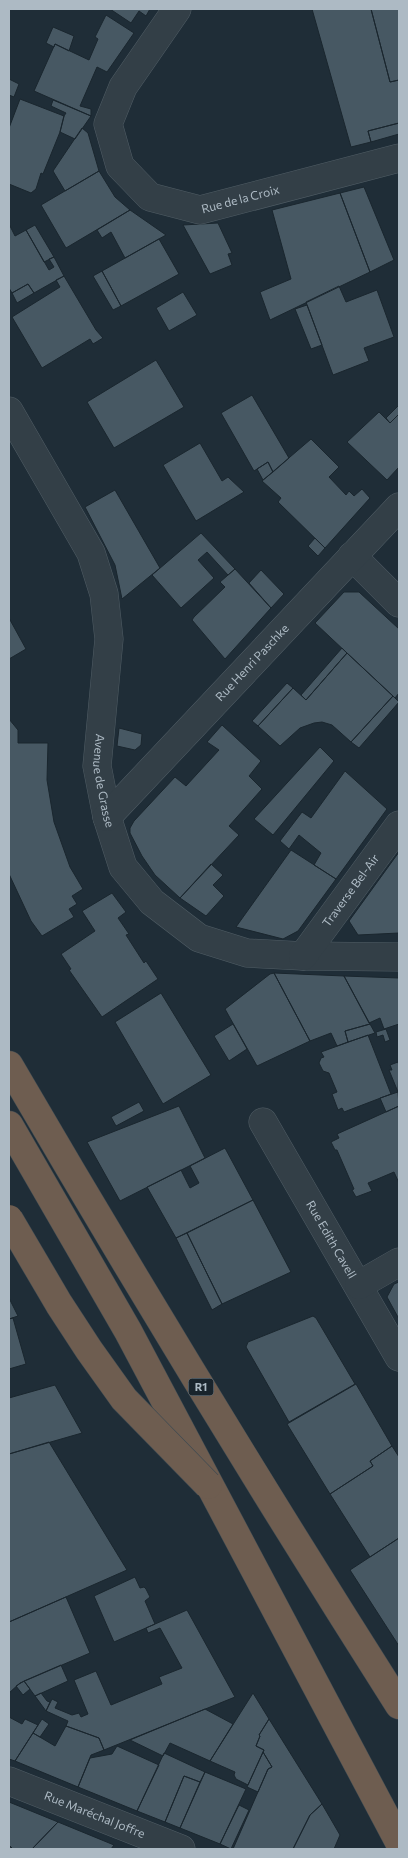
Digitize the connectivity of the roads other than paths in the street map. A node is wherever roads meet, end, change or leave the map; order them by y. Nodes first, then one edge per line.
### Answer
1 (177, 9) edge
2 (399, 158) edge
3 (9, 411) edge
4 (399, 507) edge
5 (352, 556) junction
6 (399, 603) edge
7 (107, 817) junction
8 (399, 825) edge
9 (303, 956) junction
10 (399, 957) edge
11 (9, 1065) edge
12 (263, 1122) dead end
13 (9, 1125) edge
14 (9, 1218) edge
15 (399, 1262) edge
16 (358, 1285) junction
17 (399, 1357) edge
18 (208, 1484) junction
19 (399, 1705) edge
20 (9, 1781) edge
21 (399, 1842) edge
22 (181, 1849) edge

1 - 2 street, Rue de la Croix
3 - 7 street, Avenue de Grasse
4 - 5 street, Rue Henri Paschke
5 - 6 street
5 - 7 street, Rue Henri Paschke
7 - 9 street, Avenue de Grasse
8 - 9 street, Traverse Bel-Air
9 - 10 street, Avenue de Grasse
11 - 19 highway, R1
12 - 16 street, Rue Edith Cavell
13 - 18 highway
14 - 18 highway, bridge
15 - 16 street
16 - 17 street, Rue Edith Cavell
18 - 21 highway
20 - 22 street, Rue Maréchal Joffre

